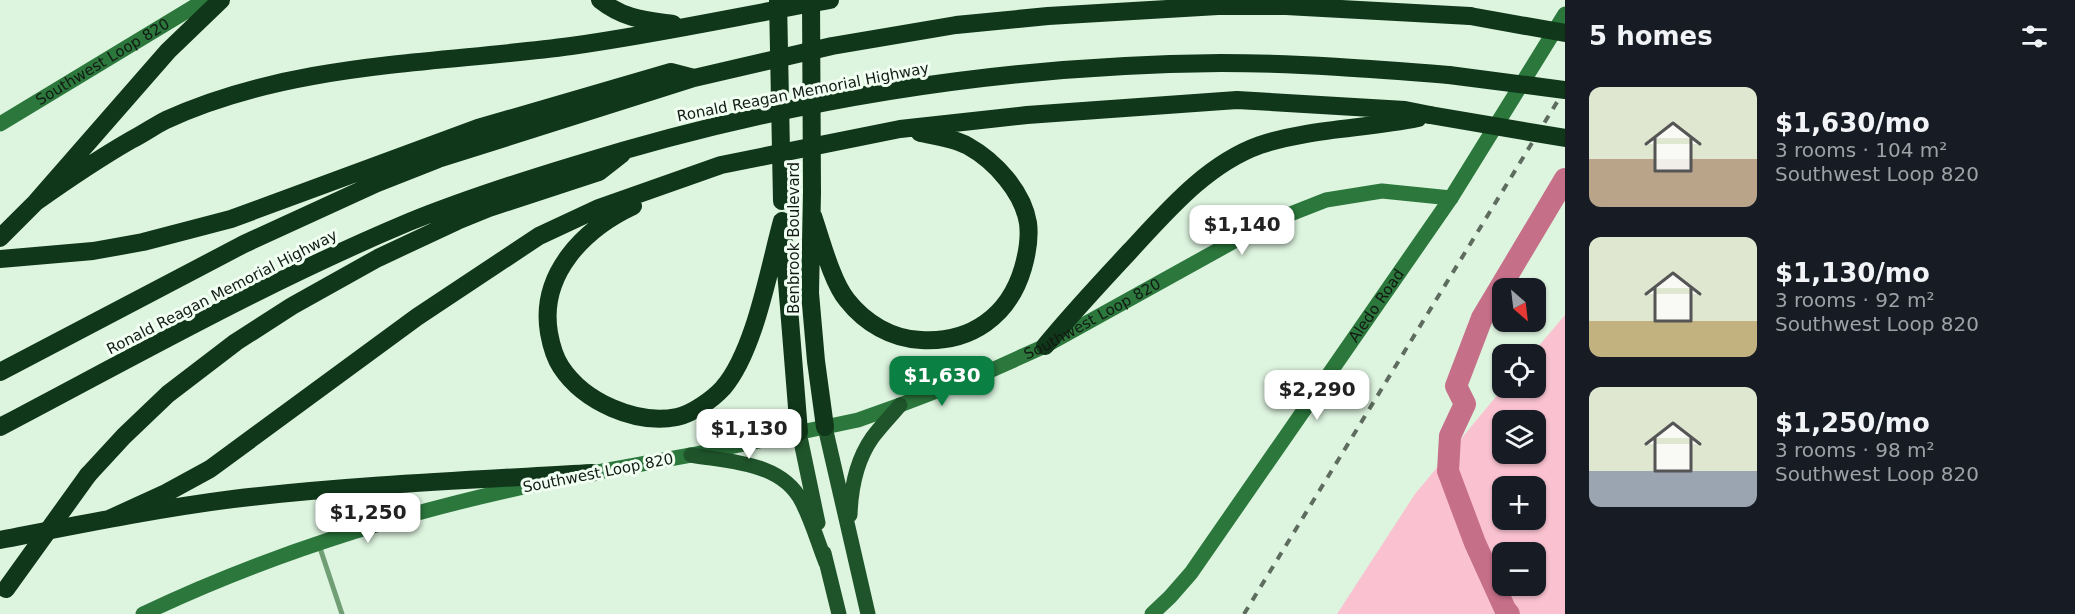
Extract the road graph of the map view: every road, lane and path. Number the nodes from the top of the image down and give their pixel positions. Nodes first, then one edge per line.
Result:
1 (205, 0) edge
2 (221, 0) edge
3 (600, 0) edge
4 (778, 0) edge
5 (811, 0) edge
6 (830, 0) edge
7 (1565, 14) edge
8 (687, 26) junction
9 (1565, 33) edge
10 (694, 78) junction
11 (1565, 90) edge
12 (1430, 115) junction
13 (0, 124) edge
14 (900, 129) junction
15 (1565, 138) edge
16 (629, 148) junction
17 (698, 172) junction
18 (1451, 198) junction
19 (36, 202) junction
20 (813, 216) junction
21 (782, 220) junction
22 (0, 238) edge
23 (0, 259) edge
24 (1045, 346) junction
25 (0, 372) edge
26 (900, 405) junction
27 (0, 427) edge
28 (825, 427) junction
29 (799, 432) junction
30 (692, 455) junction
31 (592, 473) junction
32 (109, 519) junction
33 (850, 538) junction
34 (0, 540) edge
35 (319, 543) junction
36 (826, 563) junction
37 (3, 593) edge
38 (143, 614) edge
39 (342, 614) edge
40 (839, 614) edge
41 (868, 614) edge
42 (1152, 614) edge

1 - 13 main road, Southwest Loop 820
2 - 19 highway
3 - 8 highway
4 - 21 highway, Benbrook Boulevard, bridge
5 - 20 highway, Benbrook Boulevard, bridge
6 - 8 highway
7 - 18 main road, Aledo Road
8 - 19 highway
9 - 10 highway, Ronald Reagan Memorial Highway, bridge
10 - 23 highway
10 - 25 highway, Ronald Reagan Memorial Highway
11 - 16 highway, Ronald Reagan Memorial Highway, bridge
12 - 14 highway
12 - 15 highway, bridge
12 - 24 highway
14 - 17 highway
14 - 20 highway
16 - 27 highway, Ronald Reagan Memorial Highway
16 - 37 highway, bridge
17 - 21 highway
17 - 32 highway
18 - 24 main road, Southwest Loop 820
18 - 42 main road, Aledo Road
19 - 22 highway
20 - 28 highway, Benbrook Boulevard
21 - 29 highway, Benbrook Boulevard
24 - 26 main road, Southwest Loop 820
26 - 28 main road, Southwest Loop 820
26 - 33 main road
28 - 29 main road, Southwest Loop 820
28 - 33 main road, Benbrook Boulevard
29 - 30 main road, Southwest Loop 820
29 - 36 main road, Benbrook Boulevard
30 - 31 main road, Southwest Loop 820
30 - 36 main road
31 - 32 highway
31 - 35 main road, Southwest Loop 820
32 - 34 highway
33 - 41 main road, Benbrook Boulevard
35 - 38 main road, Southwest Loop 820
35 - 39 lane
36 - 40 main road, Benbrook Boulevard

